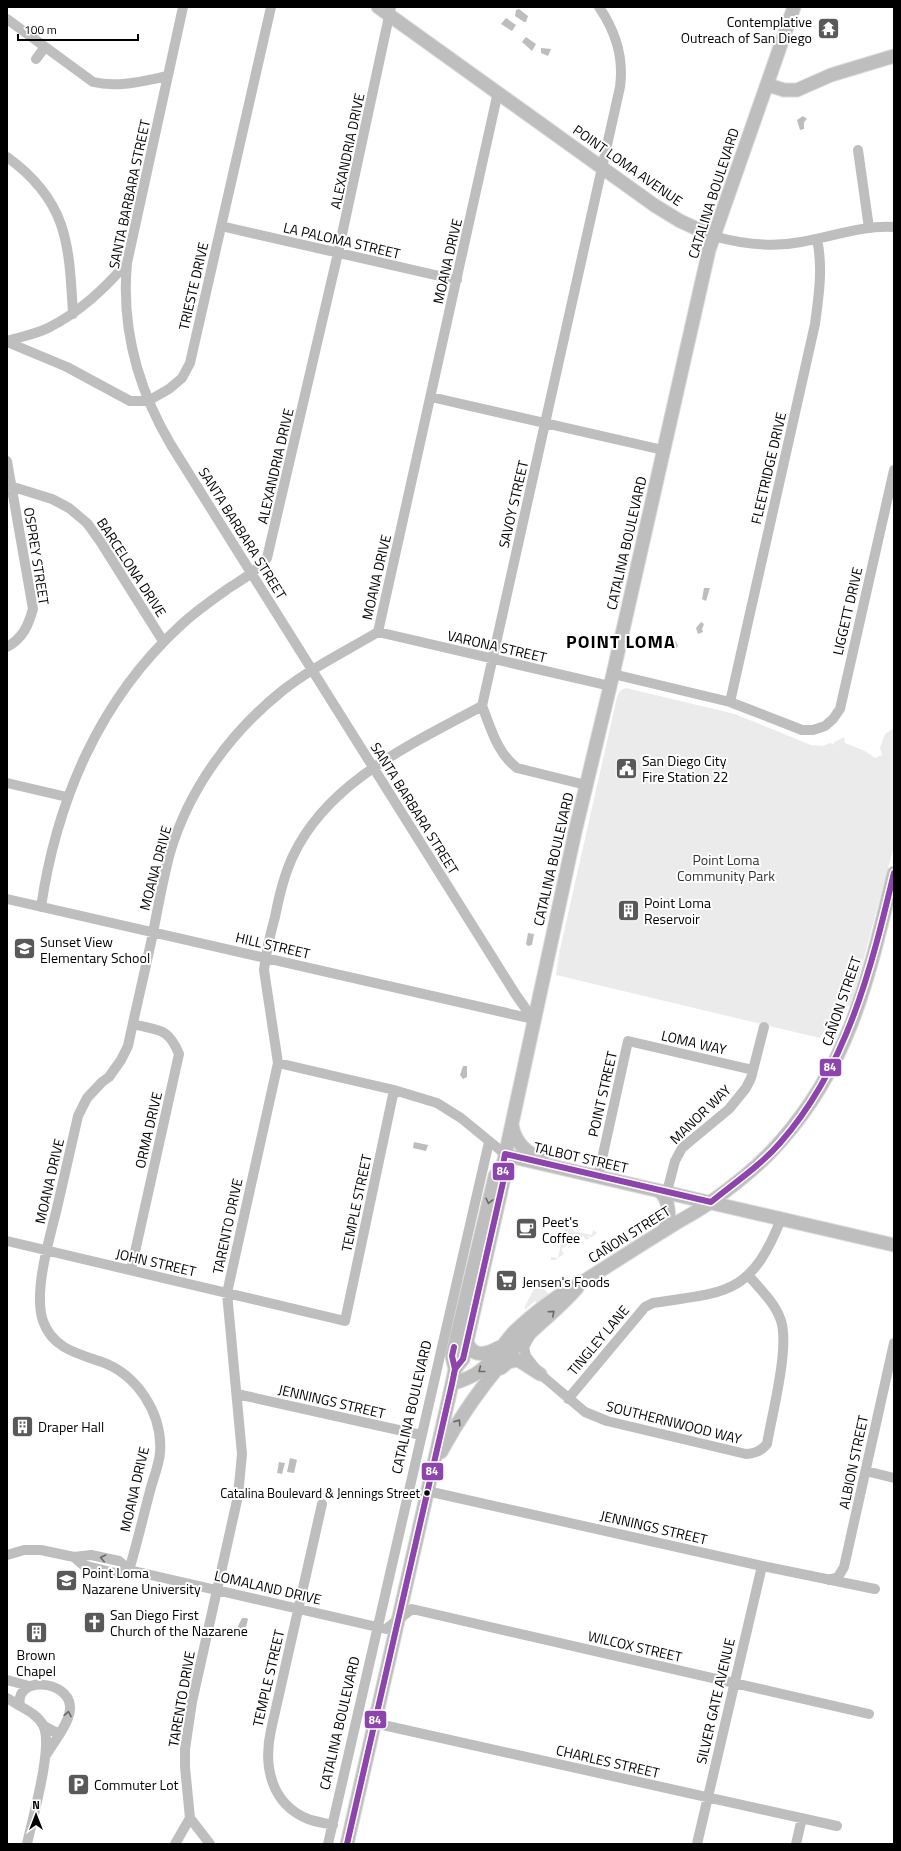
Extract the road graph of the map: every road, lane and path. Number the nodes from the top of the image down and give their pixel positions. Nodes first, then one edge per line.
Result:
1 (183, 7) edge
2 (271, 7) edge
3 (378, 7) edge
4 (599, 7) edge
5 (794, 7) edge
6 (391, 11) edge
7 (7, 19) edge
8 (46, 47) junction
9 (894, 56) edge
10 (36, 59) dead end
11 (168, 76) junction
12 (768, 85) junction
13 (498, 92) junction
14 (858, 150) dead end
15 (7, 156) edge
16 (603, 168) junction
17 (221, 226) junction
18 (894, 226) edge
19 (869, 228) junction
20 (713, 236) junction
21 (817, 239) junction
22 (338, 253) junction
23 (127, 263) junction
24 (457, 280) junction
25 (73, 314) junction
26 (7, 342) edge
27 (431, 396) junction
28 (148, 401) junction
29 (546, 423) junction
30 (663, 450) junction
31 (7, 461) edge
32 (894, 470) edge
33 (9, 485) edge
34 (252, 573) junction
35 (378, 632) junction
36 (163, 641) junction
37 (7, 647) edge
38 (492, 659) junction
39 (313, 671) junction
40 (612, 680) junction
41 (730, 702) junction
42 (482, 706) junction
43 (797, 729) joint
44 (374, 768) junction
45 (7, 783) edge
46 (586, 785) junction
47 (67, 797) junction
48 (894, 873) edge
49 (7, 900) edge
50 (41, 906) junction
51 (153, 932) junction
52 (265, 957) junction
53 (533, 1019) junction
54 (133, 1024) junction
55 (764, 1027) dead end
56 (628, 1041) joint
57 (278, 1063) junction
58 (753, 1070) junction
59 (394, 1090) junction
60 (511, 1123) junction
61 (489, 1142) junction
62 (504, 1159) junction
63 (554, 1167) junction
64 (598, 1177) junction
65 (664, 1194) junction
66 (710, 1202) junction
67 (781, 1219) junction
68 (662, 1232) junction
69 (7, 1241) edge
70 (894, 1245) edge
71 (47, 1251) junction
72 (131, 1270) junction
73 (749, 1276) junction
74 (581, 1283) junction
75 (227, 1293) junction
76 (345, 1321) joint
77 (533, 1331) junction
78 (467, 1342) junction
79 (894, 1343) edge
80 (502, 1346) junction
81 (892, 1363) edge
82 (455, 1369) junction
83 (495, 1372) junction
84 (540, 1374) junction
85 (452, 1384) junction
86 (236, 1394) junction
87 (568, 1399) junction
88 (421, 1435) junction
89 (432, 1468) junction
90 (866, 1471) junction
91 (894, 1478) edge
92 (427, 1491) junction
93 (322, 1504) dead end
94 (7, 1555) edge
95 (762, 1566) junction
96 (129, 1570) junction
97 (829, 1580) junction
98 (875, 1588) dead end
99 (216, 1590) junction
100 (298, 1609) junction
101 (397, 1620) junction
102 (377, 1627) junction
103 (7, 1680) edge
104 (734, 1683) junction
105 (28, 1686) junction
106 (7, 1698) edge
107 (20, 1706) junction
108 (869, 1714) dead end
109 (374, 1723) junction
110 (44, 1726) junction
111 (61, 1732) junction
112 (46, 1755) junction
113 (707, 1798) junction
114 (190, 1818) junction
115 (802, 1818) junction
116 (333, 1825) junction
117 (837, 1826) dead end
118 (27, 1844) edge
119 (175, 1844) edge
120 (210, 1844) edge
121 (328, 1844) edge
122 (347, 1844) edge
123 (697, 1844) edge
124 (796, 1844) edge

1 - 11 street, SANTA BARBARA STREET
2 - 17 street, TRIESTE DRIVE
3 - 6 main road, POINT LOMA AVENUE
4 - 16 street, SAVOY STREET
5 - 12 main road, CATALINA BOULEVARD
6 - 13 main road, POINT LOMA AVENUE
6 - 22 street, ALEXANDRIA DRIVE
7 - 8 street
8 - 10 street
8 - 11 street
9 - 12 main road
11 - 23 street, SANTA BARBARA STREET
12 - 20 main road, CATALINA BOULEVARD
13 - 16 main road, POINT LOMA AVENUE
13 - 24 street, MOANA DRIVE
14 - 19 street
15 - 25 street
16 - 20 main road, POINT LOMA AVENUE
16 - 29 street, SAVOY STREET
17 - 22 street, LA PALOMA STREET
17 - 28 street, TRIESTE DRIVE
18 - 19 street, POINT LOMA AVENUE
19 - 21 street, POINT LOMA AVENUE
20 - 21 street, POINT LOMA AVENUE
20 - 30 main road, CATALINA BOULEVARD
21 - 41 street, FLEETRIDGE DRIVE
22 - 24 street, LA PALOMA STREET
22 - 34 street, ALEXANDRIA DRIVE
23 - 25 street
23 - 28 street, SANTA BARBARA STREET
24 - 27 street, MOANA DRIVE
25 - 26 street
26 - 28 street
27 - 29 street
27 - 35 street, MOANA DRIVE
28 - 34 street, SANTA BARBARA STREET
29 - 30 street
29 - 38 street, SAVOY STREET
30 - 40 main road, CATALINA BOULEVARD
31 - 33 street, OSPREY STREET
32 - 43 street, LIGGETT DRIVE
33 - 36 street, BARCELONA DRIVE
33 - 37 street, OSPREY STREET
34 - 36 street, ALEXANDRIA DRIVE
34 - 39 street, SANTA BARBARA STREET
35 - 38 street, VARONA STREET
35 - 39 street, MOANA DRIVE
36 - 47 street, ALEXANDRIA DRIVE
38 - 40 street, VARONA STREET
38 - 42 street, SAVOY STREET
39 - 44 street, SANTA BARBARA STREET
39 - 51 street, MOANA DRIVE
40 - 41 street, VARONA STREET
40 - 46 main road, CATALINA BOULEVARD
41 - 43 street, VARONA STREET
42 - 44 street, TARENTO DRIVE
42 - 46 street
44 - 52 street, TARENTO DRIVE
44 - 53 street, SANTA BARBARA STREET
45 - 47 street
46 - 53 main road, CATALINA BOULEVARD
47 - 50 street, ALEXANDRIA DRIVE
48 - 66 main road, CAÑON STREET
49 - 50 street, HILL STREET
50 - 51 street, HILL STREET
51 - 52 street, HILL STREET
51 - 54 street, MOANA DRIVE
52 - 53 street, HILL STREET
52 - 57 street, TARENTO DRIVE
53 - 60 main road, CATALINA BOULEVARD
54 - 71 street, MOANA DRIVE
54 - 72 street, ORMA DRIVE
55 - 58 street, MANOR WAY
56 - 58 street, LOMA WAY
56 - 64 street, POINT STREET
57 - 59 street, TALBOT STREET
57 - 75 street, TARENTO DRIVE
58 - 65 street, MANOR WAY
59 - 61 street, TALBOT STREET
59 - 76 street, TEMPLE STREET
60 - 62 main road, CATALINA BOULEVARD
60 - 63 main road
61 - 62 street, TALBOT STREET
61 - 88 street, CATALINA BOULEVARD
62 - 63 main road, TALBOT STREET
62 - 78 main road, CATALINA BOULEVARD
62 -> 82 main road, CATALINA BOULEVARD
63 - 64 main road, TALBOT STREET
64 - 65 main road, TALBOT STREET
65 - 66 main road, TALBOT STREET
65 - 68 main road
66 - 67 main road, TALBOT STREET
66 - 68 main road, CAÑON STREET
67 - 70 main road, TALBOT STREET
67 - 73 street, TINGLEY LANE
68 - 74 main road, CAÑON STREET
69 - 71 street, JOHN STREET
71 - 72 street, JOHN STREET
71 - 96 street, MOANA DRIVE
72 - 75 street, JOHN STREET
73 - 87 street, TINGLEY LANE
73 - 87 street, SOUTHERNWOOD WAY
77 -> 74 main road, CAÑON STREET
74 - 80 main road, CAÑON STREET
75 - 76 street, JOHN STREET
75 - 86 street, TARENTO DRIVE
77 - 83 main road, CAÑON STREET
77 - 84 street, SOUTHERNWOOD WAY
78 - 80 main road
78 - 82 main road, CATALINA BOULEVARD
79 - 81 street, ALBION STREET
80 -> 85 main road, CAÑON STREET
81 - 90 street, ALBION STREET
82 - 85 main road, CATALINA BOULEVARD
83 - 84 main road
89 -> 83 main road, CAÑON STREET
84 - 87 street, SOUTHERNWOOD WAY
85 - 89 main road, CATALINA BOULEVARD
86 - 88 street, JENNINGS STREET
86 - 99 street, TARENTO DRIVE
88 - 102 street, CATALINA BOULEVARD
89 - 92 main road, CATALINA BOULEVARD
90 - 91 street
90 - 97 street, ALBION STREET
92 - 95 street, JENNINGS STREET
92 - 101 main road, CATALINA BOULEVARD
93 - 100 street, TEMPLE STREET
94 - 96 street, LOMALAND DRIVE
95 - 97 street, JENNINGS STREET
95 - 104 street, SILVER GATE AVENUE
96 - 99 street, LOMALAND DRIVE
97 - 98 street, JENNINGS STREET
99 - 100 street, LOMALAND DRIVE
99 - 114 street, TARENTO DRIVE
100 - 102 street, LOMALAND DRIVE
100 - 116 street, TEMPLE STREET
101 - 102 street, LOMALAND DRIVE
101 - 104 street, WILCOX STREET
101 - 109 main road, CATALINA BOULEVARD
102 - 116 street, CATALINA BOULEVARD
103 - 105 street
104 - 108 street, WILCOX STREET
104 - 113 street, SILVER GATE AVENUE
105 - 107 street
111 -> 105 street
106 - 107 street
107 - 110 street
109 - 113 street, CHARLES STREET
109 - 122 main road, CATALINA BOULEVARD
110 - 111 street
110 - 112 street
111 - 112 street
112 - 118 street
113 - 115 street, CHARLES STREET
113 - 123 street, SILVER GATE AVENUE
114 - 119 street
114 - 120 street
115 - 117 street, CHARLES STREET
115 - 124 street
116 - 121 street, CATALINA BOULEVARD

